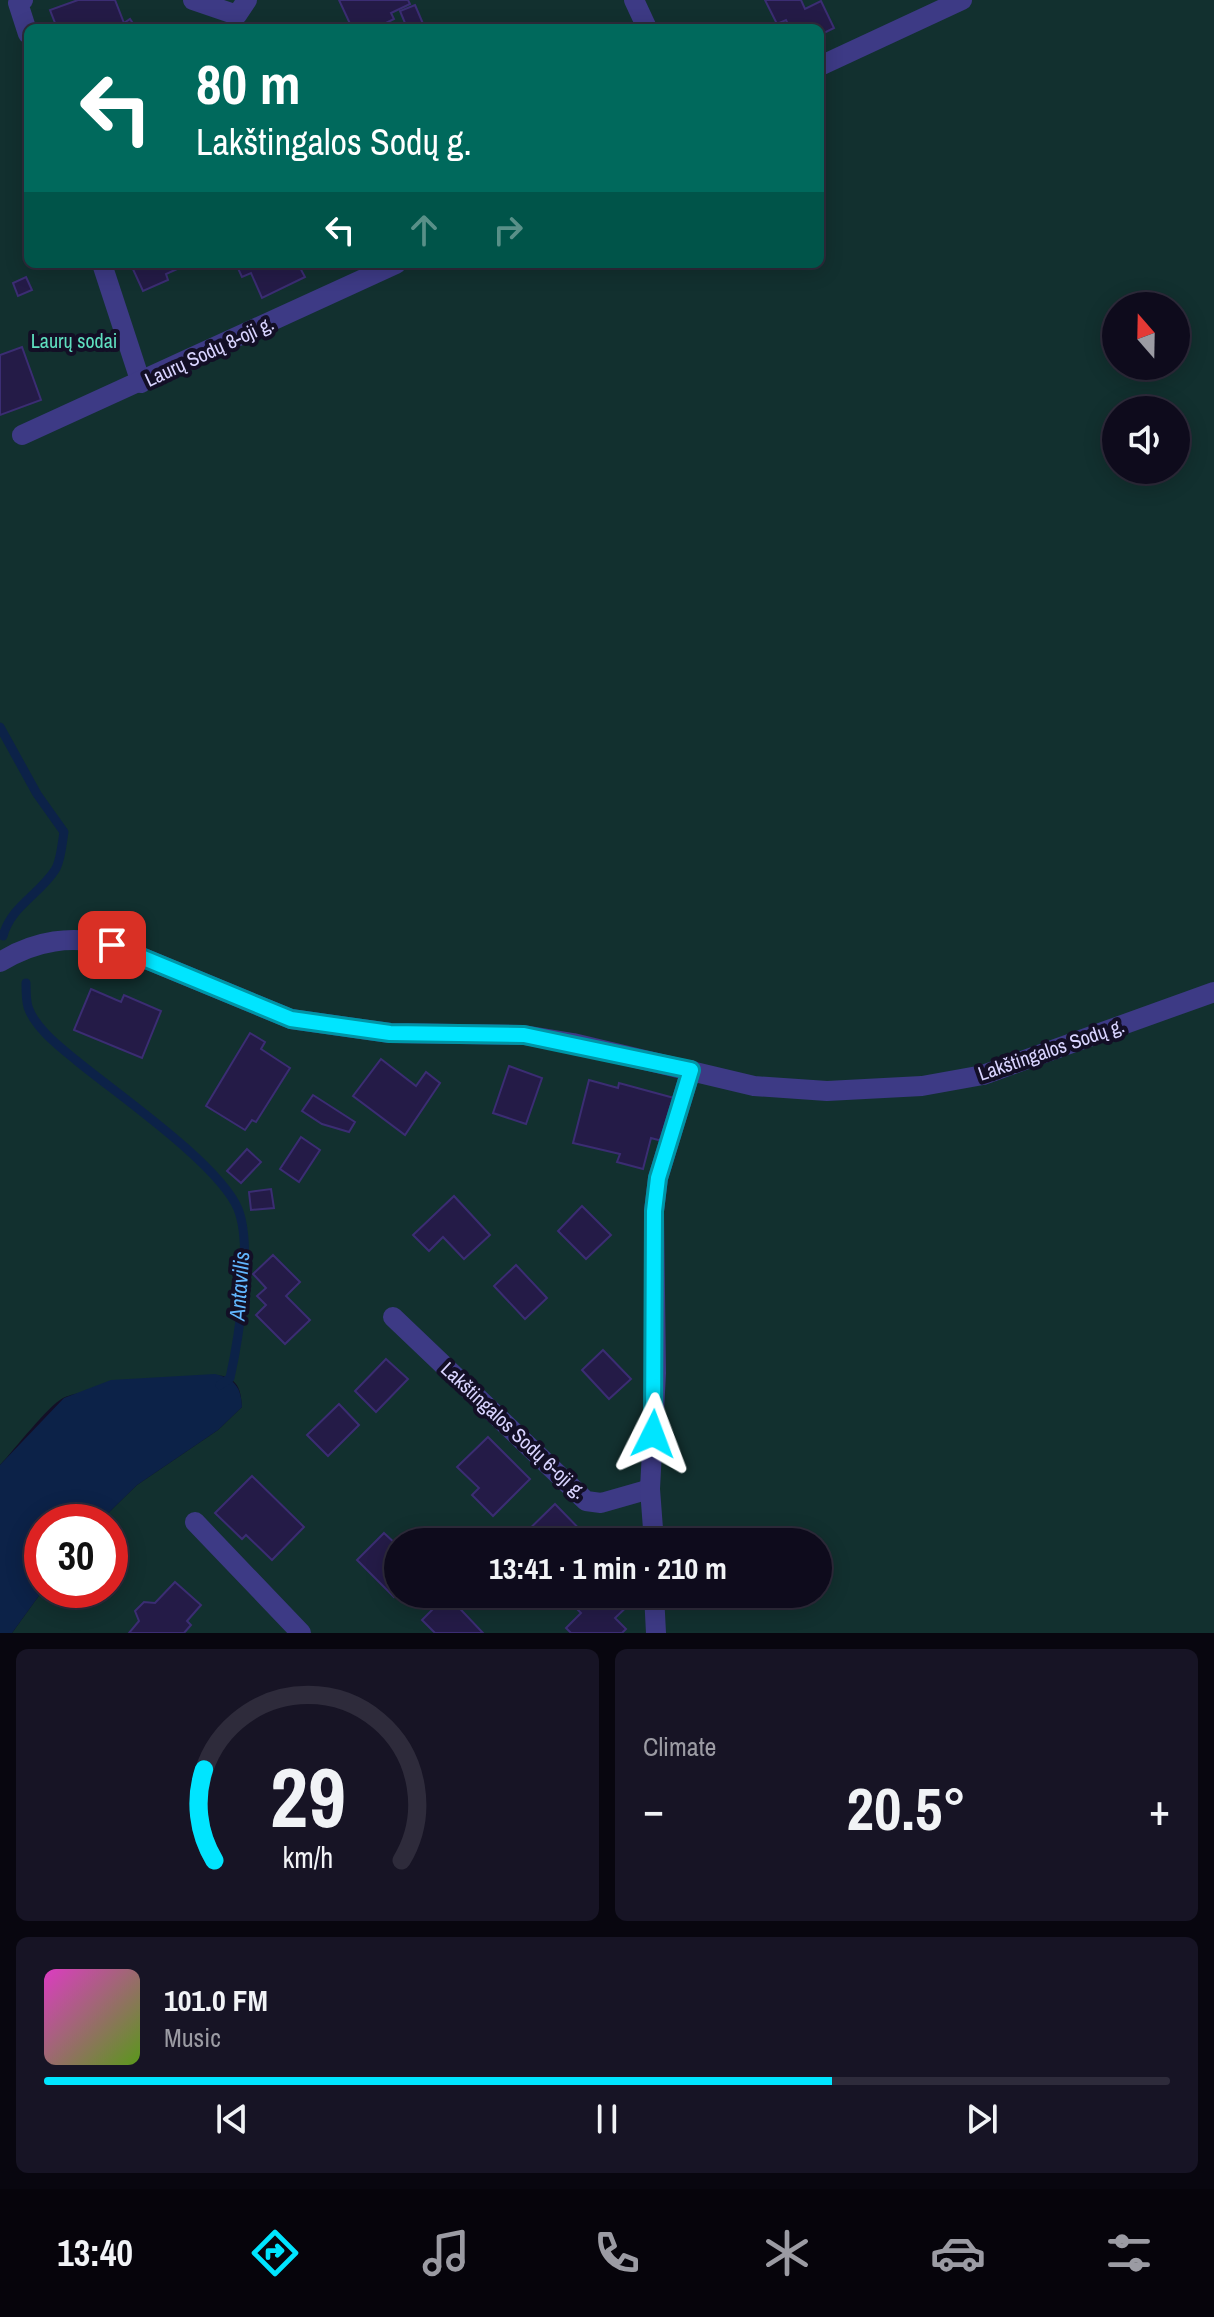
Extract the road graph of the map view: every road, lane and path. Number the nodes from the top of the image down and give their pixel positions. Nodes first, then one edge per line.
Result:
1 (23, 0) edge
2 (193, 0) edge
3 (247, 0) edge
4 (634, 0) edge
5 (962, 0) edge
6 (25, 24) edge
7 (645, 24) edge
8 (824, 64) edge
9 (103, 268) edge
10 (387, 268) edge
11 (141, 383) junction
12 (22, 435) dead end
13 (0, 962) edge
14 (1214, 992) edge
15 (691, 1070) junction
16 (393, 1317) dead end
17 (650, 1489) junction
18 (195, 1522) dead end
19 (653, 1528) edge
20 (655, 1608) edge
21 (301, 1633) edge
22 (656, 1633) edge

1 - 6 street
2 - 3 street
4 - 7 street
5 - 8 street
9 - 11 street
10 - 11 street, Laurų Sodų 8-oji g.
11 - 12 street, Laurų Sodų 8-oji g.
13 - 15 street, Lakštingalos Sodų g.
14 - 15 street, Lakštingalos Sodų g.
15 - 17 street
16 - 17 street, Lakštingalos Sodų 6-oji g.
17 - 19 street
18 - 21 street
20 - 22 street

